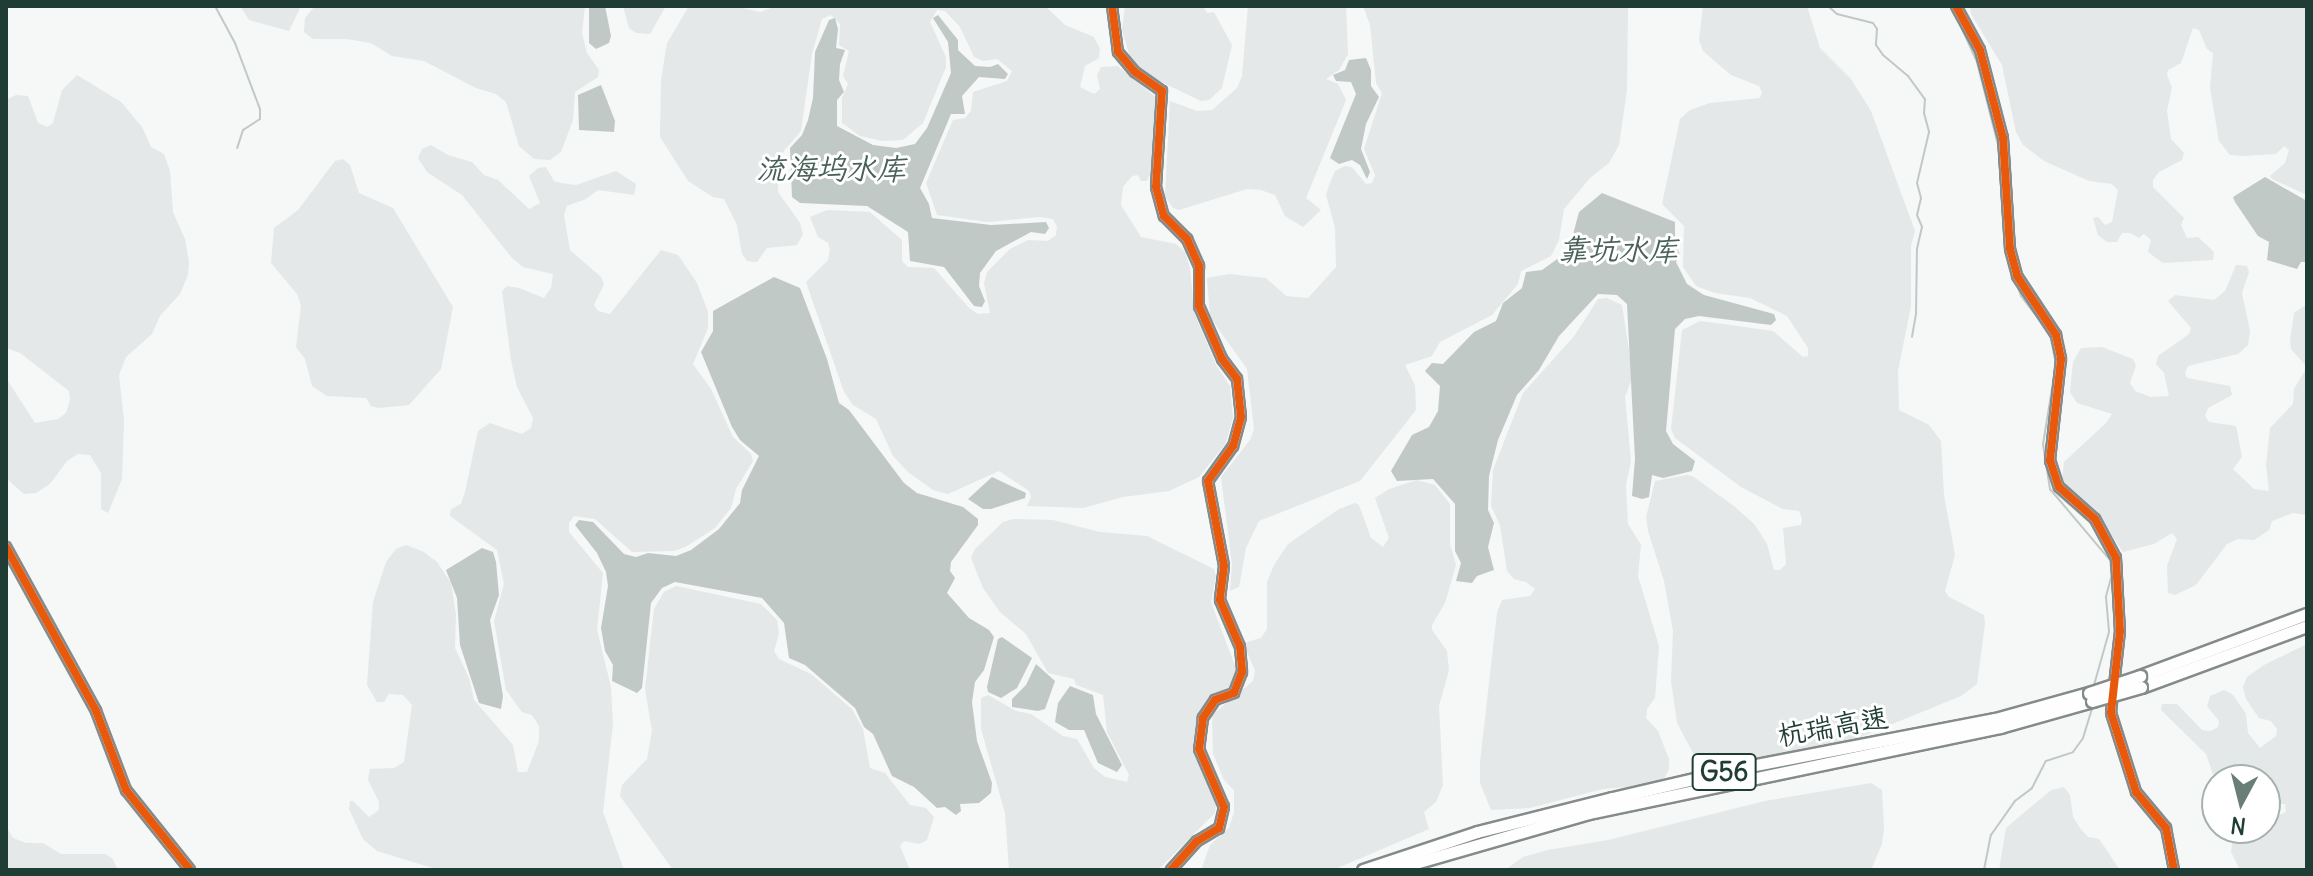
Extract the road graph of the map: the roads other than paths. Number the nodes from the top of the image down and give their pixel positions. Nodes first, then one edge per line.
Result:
1 (1112, 6) edge
2 (1956, 6) edge
3 (6, 547) edge
4 (2307, 614) edge
5 (2307, 626) edge
6 (2141, 682) junction
7 (2090, 697) junction
8 (190, 870) edge
9 (1171, 870) edge
10 (1363, 870) edge
11 (1391, 870) edge
12 (2174, 870) edge

1 - 9 street
2 - 12 street
3 - 8 street
4 - 6 highway, 杭瑞高速 / G56
5 - 6 highway, 杭瑞高速 / G56
6 - 7 highway, 杭瑞高速 / G56, bridge
7 - 10 highway, 杭瑞高速 / G56
7 - 11 highway, 杭瑞高速 / G56

